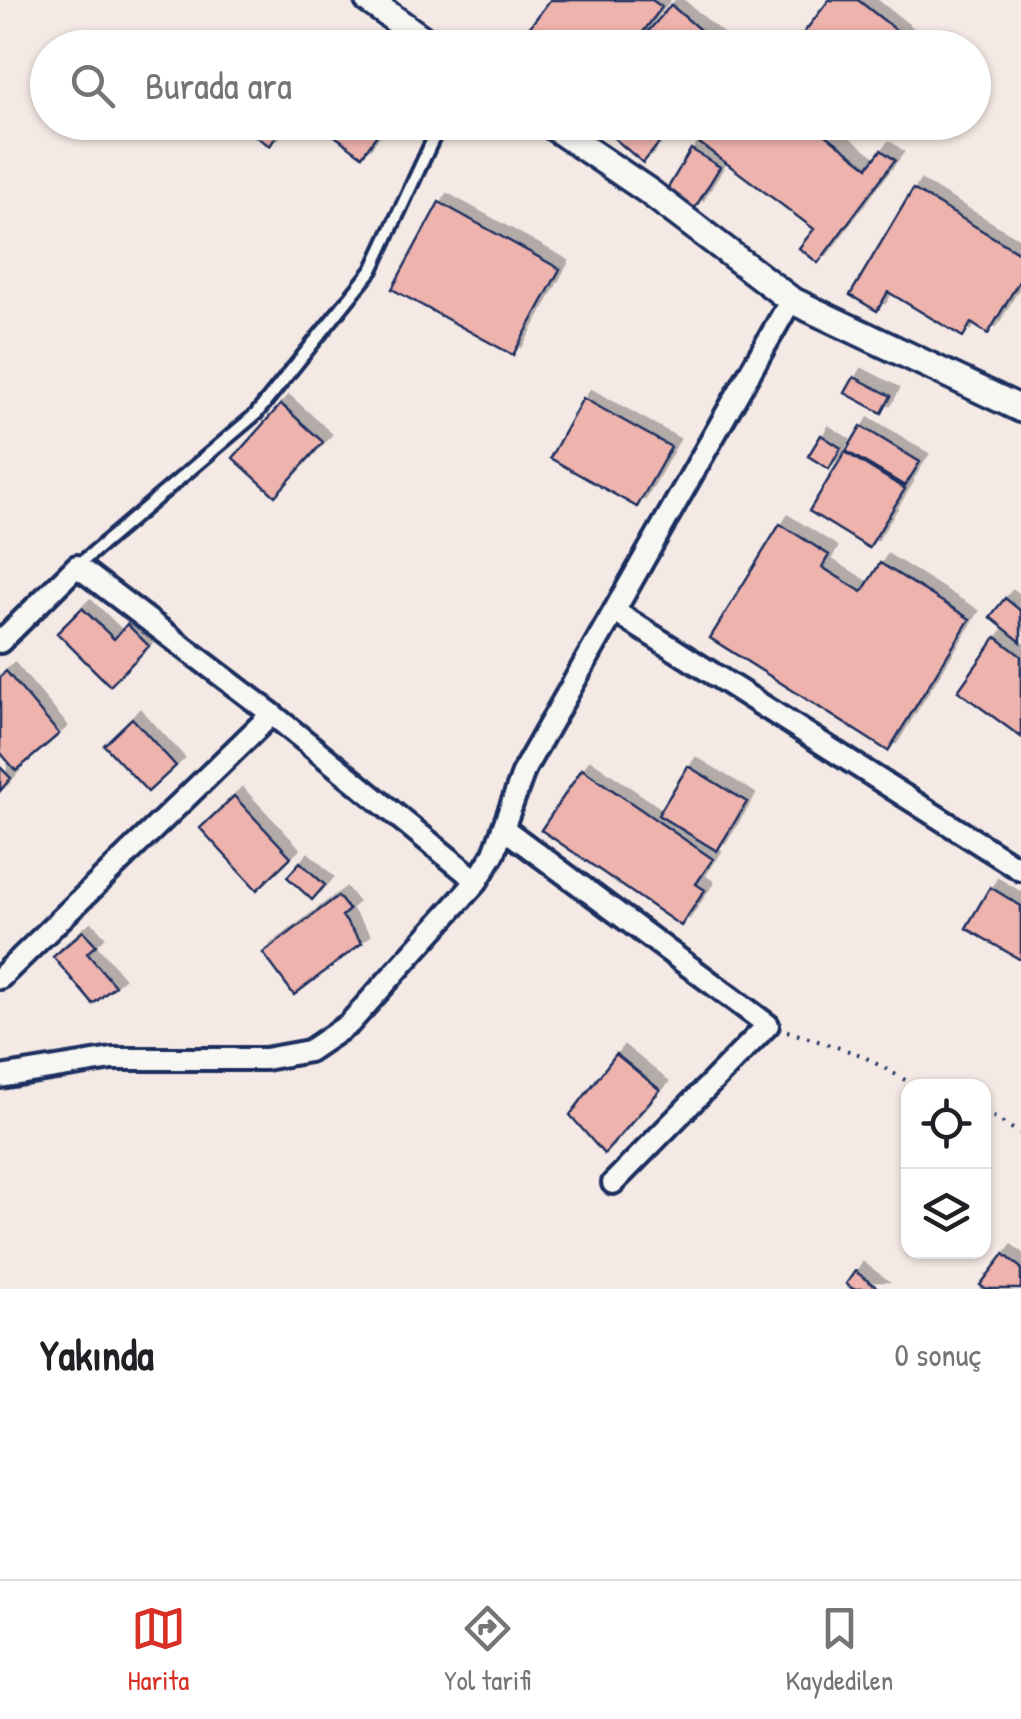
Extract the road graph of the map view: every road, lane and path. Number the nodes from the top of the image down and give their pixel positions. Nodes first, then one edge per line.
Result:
1 (368, 0) edge
2 (410, 30) edge
3 (433, 140) edge
4 (573, 140) edge
5 (791, 300) junction
6 (1021, 409) edge
7 (78, 566) junction
8 (614, 611) junction
9 (0, 642) edge
10 (272, 714) junction
11 (503, 828) junction
12 (1021, 870) edge
13 (477, 881) junction
14 (0, 978) edge
15 (768, 1024) junction
16 (0, 1078) edge
17 (903, 1079) edge
18 (991, 1115) edge
19 (1021, 1134) edge
20 (613, 1182) dead end

1 - 2 street
3 - 7 lane
4 - 5 street
5 - 6 street
5 - 8 street
7 - 9 street
7 - 10 street
8 - 11 street
8 - 12 street
10 - 13 street
10 - 14 street
11 - 13 street
11 - 15 street
13 - 16 street
15 - 17 path
15 - 20 street
18 - 19 path

